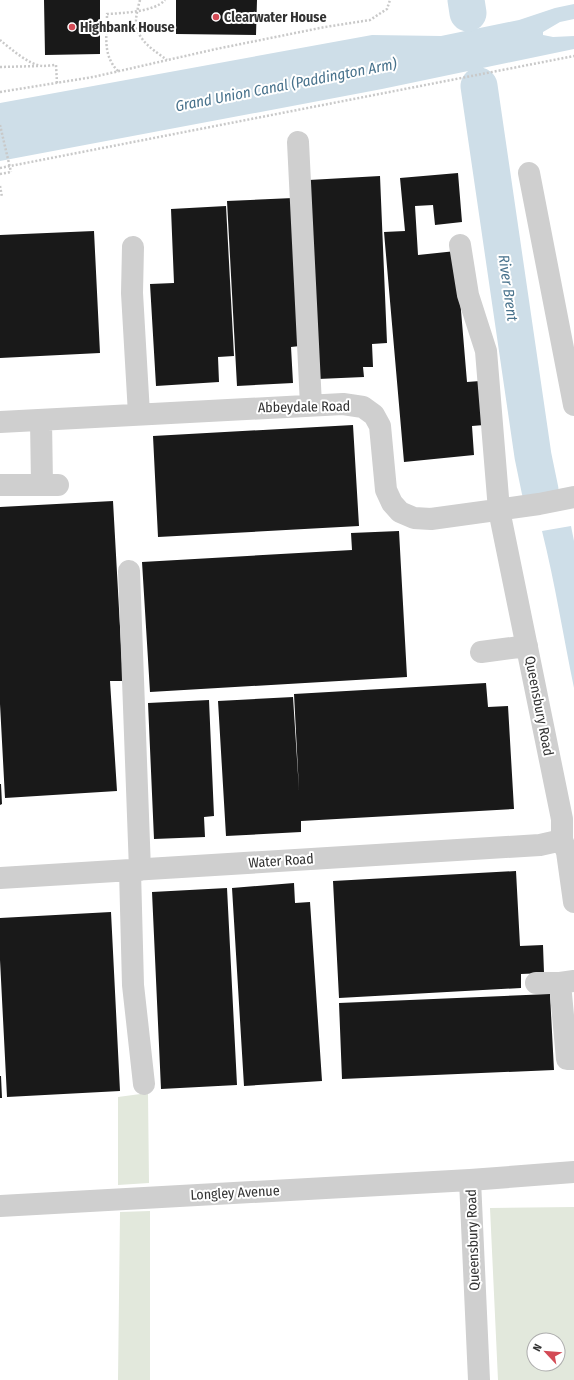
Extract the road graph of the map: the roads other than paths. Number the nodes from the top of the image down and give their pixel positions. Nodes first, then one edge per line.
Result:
1 (298, 142) dead end
2 (529, 173) dead end
3 (460, 245) dead end
4 (133, 247) dead end
5 (311, 405) junction
6 (574, 405) edge
7 (139, 414) junction
8 (41, 420) junction
9 (0, 422) edge
10 (0, 486) edge
11 (574, 497) edge
12 (500, 510) junction
13 (129, 571) dead end
14 (527, 646) junction
15 (481, 652) dead end
16 (562, 840) junction
17 (135, 870) junction
18 (0, 878) edge
19 (574, 902) edge
20 (567, 982) edge
21 (536, 983) dead end
22 (574, 1059) edge
23 (144, 1084) dead end
24 (574, 1172) edge
25 (470, 1180) junction
26 (0, 1206) edge
27 (479, 1380) edge

1 - 5 street
2 - 6 street
3 - 12 street, Queensbury Road
4 - 7 street
5 - 7 street, Abbeydale Road
5 - 12 street, Abbeydale Road
7 - 8 street, Abbeydale Road
8 - 9 street, Abbeydale Road
8 - 10 street
11 - 12 street, Abbeydale Road
12 - 14 street, Queensbury Road
13 - 17 street
14 - 15 street
14 - 16 street, Queensbury Road
16 - 17 street, Water Road
16 - 19 street, Queensbury Road
17 - 18 street, Water Road
17 - 23 street
20 - 21 street
20 - 22 street
24 - 25 street, Queensbury Road
25 - 26 street, Longley Avenue
25 - 27 street, Queensbury Road

